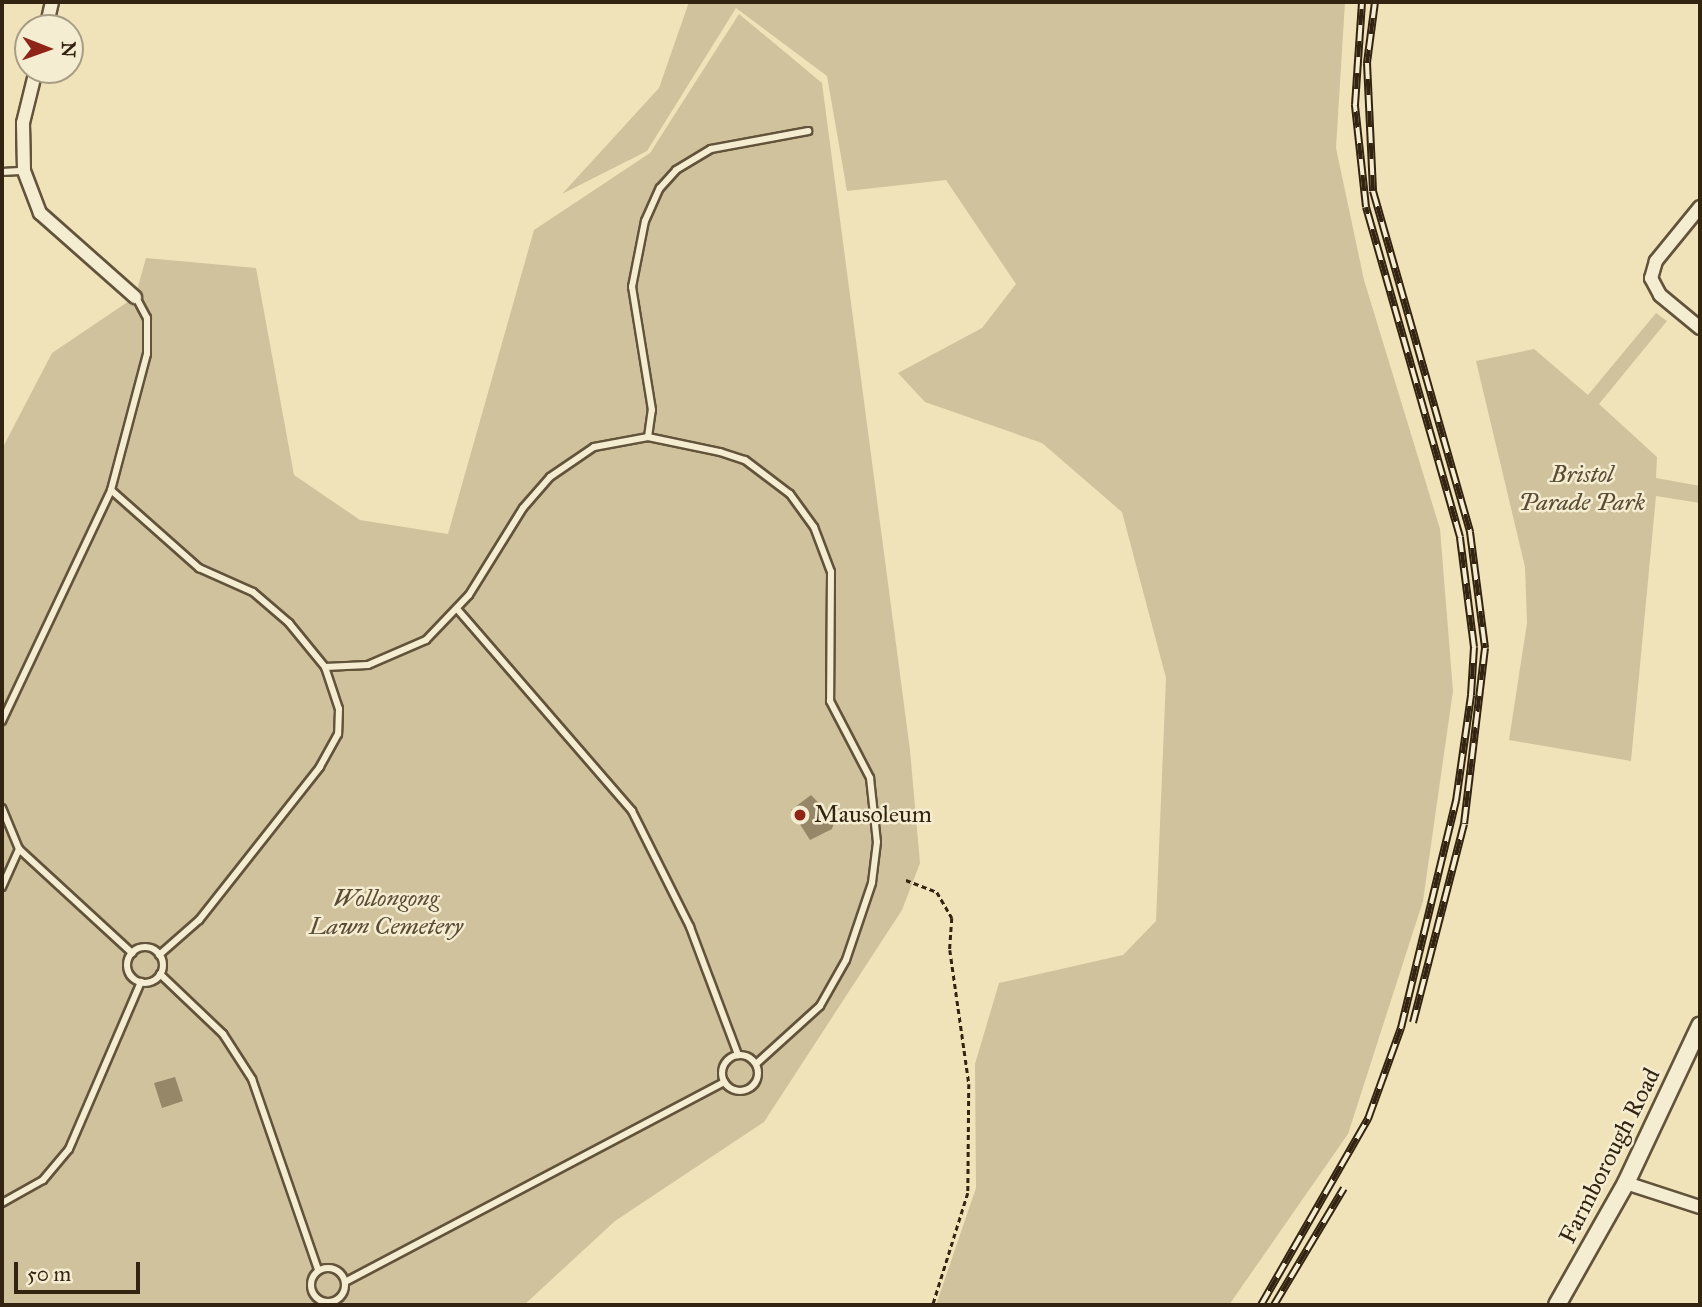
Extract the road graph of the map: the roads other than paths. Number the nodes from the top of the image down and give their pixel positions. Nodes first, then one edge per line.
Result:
1 (32, 84) edge
2 (808, 131) dead end
3 (23, 171) junction
4 (2, 172) edge
5 (1700, 207) edge
6 (135, 297) joint
7 (1700, 328) edge
8 (648, 437) junction
9 (111, 490) junction
10 (458, 610) junction
11 (325, 667) junction
12 (2, 721) edge
13 (2, 808) edge
14 (3, 818) edge
15 (19, 849) junction
16 (2, 887) edge
17 (132, 953) junction
18 (159, 955) junction
19 (160, 974) junction
20 (141, 982) junction
21 (1700, 1026) edge
22 (738, 1055) junction
23 (755, 1064) junction
24 (724, 1082) junction
25 (1626, 1183) junction
26 (2, 1203) edge
27 (1700, 1207) edge
28 (318, 1270) junction
29 (345, 1282) junction
30 (1557, 1305) edge

1 - 3 street
2 - 8 lane
3 - 4 lane
3 - 6 street
5 - 7 street
6 - 9 lane
8 - 10 lane
8 - 23 lane
9 - 11 lane
9 - 12 lane
10 - 11 lane
10 - 22 lane
11 - 18 lane
13 - 14 lane
14 - 15 lane
15 - 16 lane
15 - 17 lane
17 - 18 lane
17 - 20 lane
18 - 19 lane
19 - 20 lane
19 - 28 lane
20 - 26 lane
21 - 25 street, Farmborough Road
22 - 23 lane
22 - 24 lane
23 - 24 lane
24 - 29 lane
25 - 27 street
25 - 30 street, Farmborough Road
28 - 29 lane
28 - 29 lane

